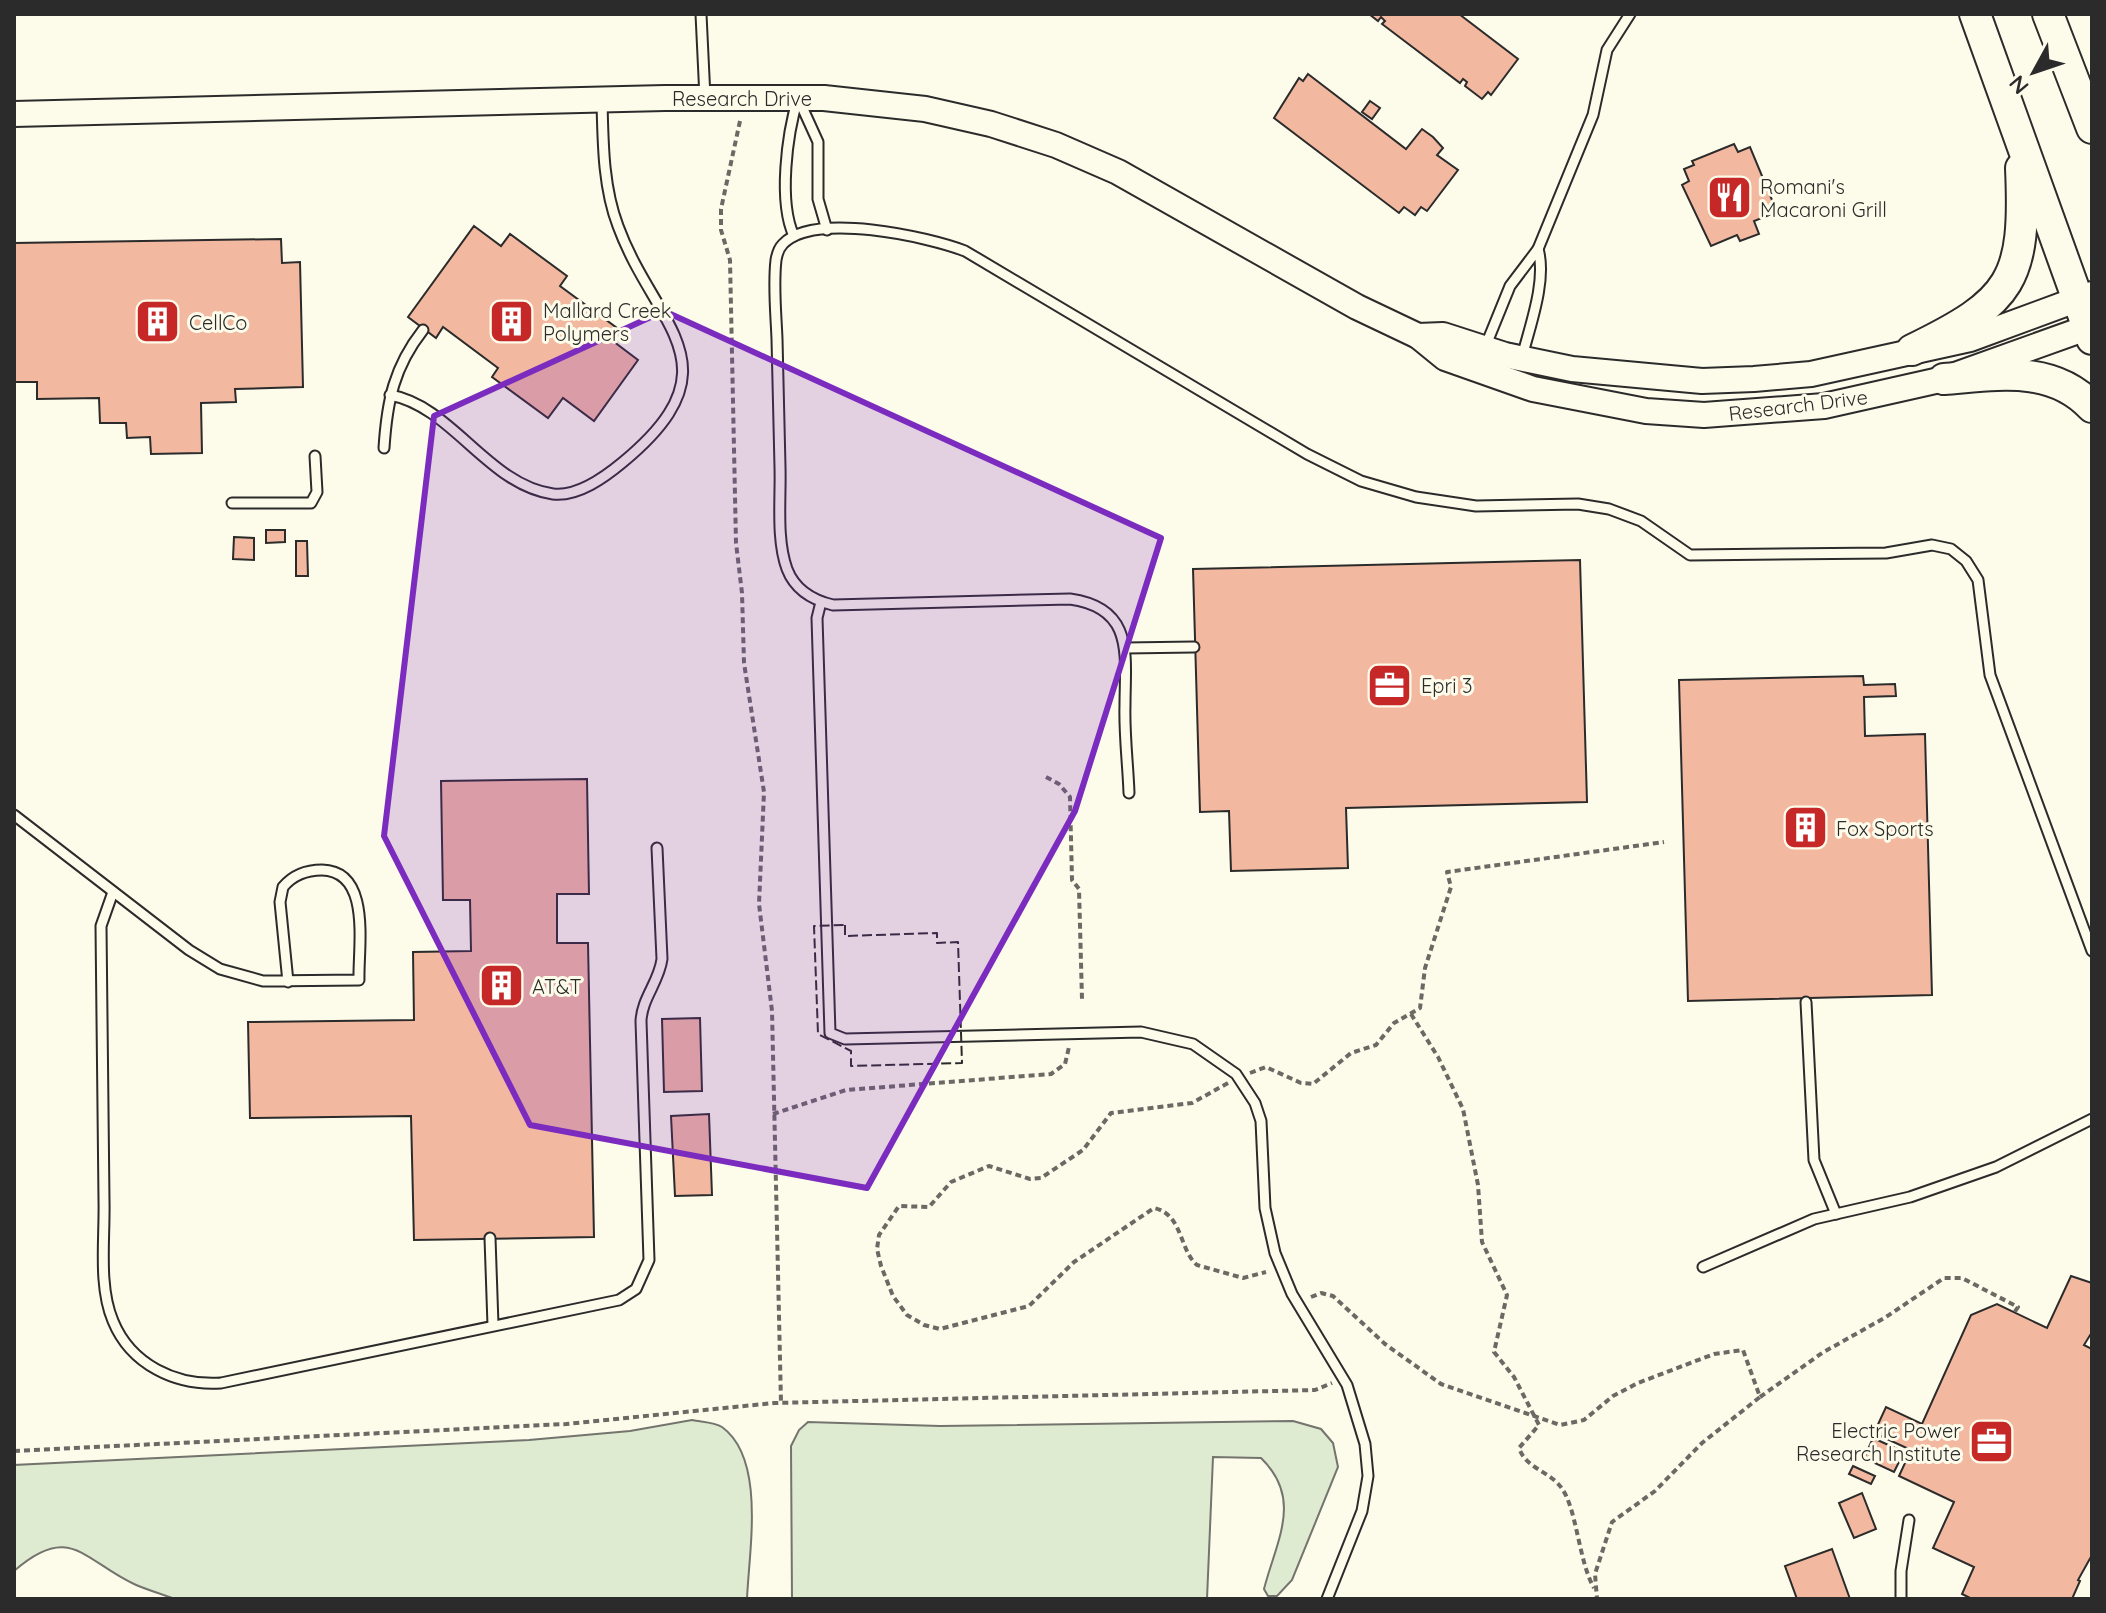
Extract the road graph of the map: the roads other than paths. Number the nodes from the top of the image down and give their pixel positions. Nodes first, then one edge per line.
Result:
1 (701, 14) edge
2 (1630, 14) edge
3 (1975, 14) edge
4 (2048, 14) edge
5 (705, 98) junction
6 (798, 98) junction
7 (602, 101) junction
8 (14, 114) edge
9 (2092, 128) edge
10 (2020, 142) junction
11 (827, 230) junction
12 (794, 236) junction
13 (1538, 249) junction
14 (2084, 296) edge
15 (423, 330) dead end
16 (2091, 331) edge
17 (1912, 350) junction
18 (1522, 359) junction
19 (1482, 360) junction
20 (1944, 379) junction
21 (1515, 383) junction
22 (390, 395) junction
23 (2092, 407) edge
24 (384, 448) dead end
25 (315, 456) dead end
26 (232, 503) dead end
27 (821, 602) junction
28 (1194, 647) dead end
29 (1126, 648) junction
30 (1129, 793) dead end
31 (14, 815) edge
32 (657, 848) dead end
33 (113, 892) junction
34 (2092, 951) edge
35 (288, 982) junction
36 (1806, 1002) dead end
37 (2092, 1119) edge
38 (1836, 1214) junction
39 (490, 1238) dead end
40 (1703, 1267) dead end
41 (493, 1325) junction
42 (1909, 1520) dead end
43 (1327, 1599) edge
44 (1901, 1599) edge

1 - 5 lane
2 - 13 lane
3 - 10 main road
4 - 9 main road
5 - 6 street, Research Drive
5 - 7 street, Research Drive
6 - 11 lane
6 - 12 lane
6 - 19 street, Research Drive
7 - 8 street, Research Drive
7 - 22 lane
10 - 14 main road
10 - 17 main road
11 - 12 lane
11 - 34 lane
12 - 27 lane
13 - 18 lane
13 - 19 lane
14 - 16 main road
14 - 17 street, Research Drive
15 - 22 lane
16 - 20 street, Research Drive
17 - 18 street, Research Drive
18 - 19 street, Research Drive
18 - 21 lane
19 - 21 street, Research Drive
20 - 21 street, Research Drive
20 - 23 main road
22 - 24 lane
25 - 26 lane
27 - 29 lane
27 - 43 lane
28 - 29 lane
29 - 30 lane
31 - 33 lane
32 - 41 lane
33 - 35 lane
33 - 41 lane
35 - 35 lane
36 - 38 lane
37 - 38 lane
38 - 40 lane
39 - 41 lane
42 - 44 lane

